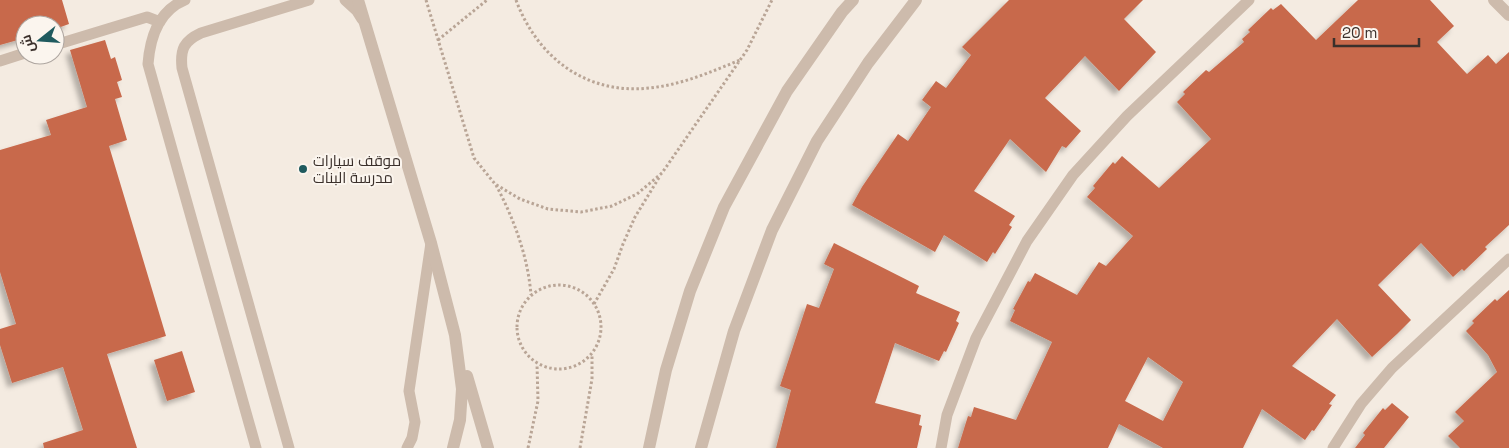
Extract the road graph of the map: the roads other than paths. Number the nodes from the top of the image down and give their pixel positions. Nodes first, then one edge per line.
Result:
1 (185, 0) edge
2 (309, 0) edge
3 (345, 0) edge
4 (358, 0) edge
5 (853, 0) edge
6 (916, 0) edge
7 (1249, 0) edge
8 (1494, 0) edge
9 (1509, 15) edge
10 (160, 22) junction
11 (366, 24) junction
12 (65, 42) edge
13 (15, 57) edge
14 (0, 61) edge
15 (430, 243) junction
16 (1509, 259) edge
17 (455, 335) junction
18 (256, 448) edge
19 (289, 448) edge
20 (407, 448) edge
21 (453, 448) edge
22 (488, 448) edge
23 (649, 448) edge
24 (701, 448) edge
25 (940, 448) edge
26 (1332, 448) edge

1 - 10 lane
2 - 19 lane
3 - 11 lane
4 - 11 street
5 - 23 street
6 - 24 street
7 - 25 lane
8 - 9 street
10 - 12 lane
10 - 18 lane
11 - 15 street
13 - 14 lane
15 - 17 street
15 - 20 lane
16 - 26 lane
17 - 21 street
17 - 22 street

